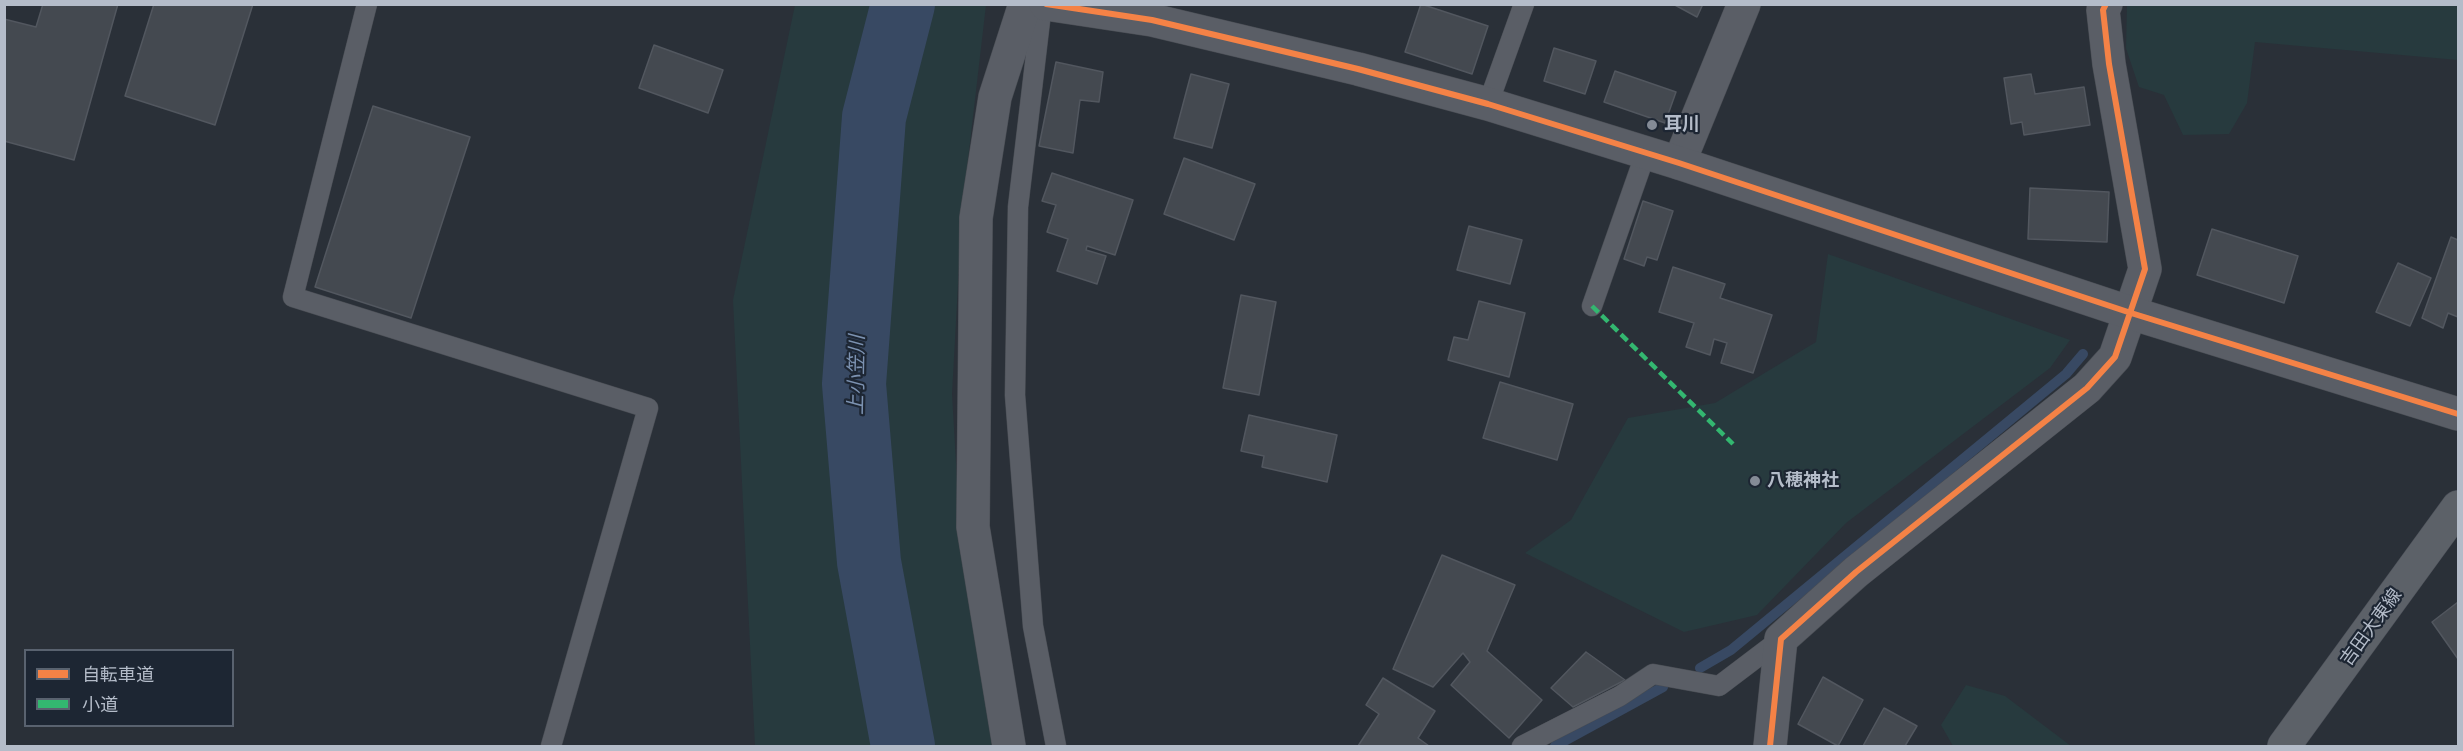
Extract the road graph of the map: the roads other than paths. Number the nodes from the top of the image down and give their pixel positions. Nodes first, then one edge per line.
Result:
1 (367, 4) edge
2 (1025, 4) edge
3 (1044, 4) edge
4 (1524, 4) edge
5 (1744, 4) edge
6 (2106, 4) edge
7 (1488, 104) junction
8 (1646, 155) junction
9 (1679, 164) junction
10 (1592, 306) dead end
11 (2131, 314) junction
12 (2458, 414) edge
13 (2458, 507) edge
14 (1780, 639) junction
15 (551, 747) edge
16 (1010, 747) edge
17 (1056, 747) edge
18 (1522, 747) edge
19 (1770, 747) edge
20 (2284, 747) edge

1 - 15 lane
2 - 16 street
3 - 7 street
3 - 17 lane
4 - 7 lane
5 - 9 street
6 - 11 street
7 - 8 street
8 - 9 street
8 - 10 lane
9 - 11 street
11 - 12 street
11 - 14 street
13 - 20 main road, 吉田大東線
14 - 18 lane
14 - 19 street

